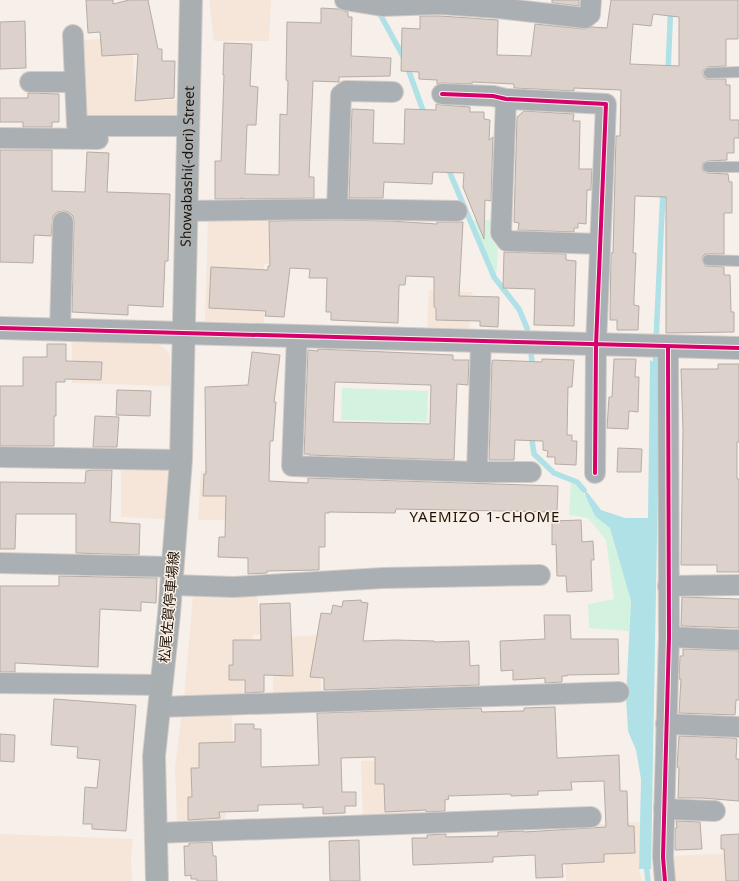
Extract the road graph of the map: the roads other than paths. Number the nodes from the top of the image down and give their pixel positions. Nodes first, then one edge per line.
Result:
1 (191, 0) edge
2 (345, 0) edge
3 (591, 0) edge
4 (73, 35) dead end
5 (739, 72) edge
6 (709, 73) dead end
7 (30, 82) dead end
8 (75, 82) junction
9 (393, 92) dead end
10 (442, 94) dead end
11 (506, 100) junction
12 (189, 133) junction
13 (0, 138) edge
14 (708, 167) dead end
15 (739, 167) edge
16 (337, 209) junction
17 (187, 211) junction
18 (457, 211) dead end
19 (62, 222) dead end
20 (600, 244) junction
21 (708, 260) dead end
22 (739, 261) edge
23 (0, 328) edge
24 (60, 330) junction
25 (184, 332) junction
26 (298, 335) junction
27 (480, 340) junction
28 (596, 345) junction
29 (657, 346) junction
30 (739, 348) edge
31 (0, 457) edge
32 (181, 460) junction
33 (477, 472) junction
34 (531, 472) dead end
35 (594, 473) dead end
36 (0, 563) edge
37 (540, 575) dead end
38 (172, 576) junction
39 (739, 585) edge
40 (668, 586) junction
41 (669, 637) junction
42 (739, 640) edge
43 (0, 683) edge
44 (162, 685) junction
45 (619, 692) dead end
46 (160, 707) junction
47 (666, 724) junction
48 (739, 727) edge
49 (664, 809) junction
50 (715, 811) dead end
51 (591, 817) dead end
52 (156, 833) junction
53 (157, 881) edge
54 (665, 881) edge

1 - 12 main road, Showabashi(-dori) Street
2 - 3 street
4 - 8 street
5 - 6 lane
7 - 8 street
8 - 12 street
9 - 16 street
10 - 11 street
11 - 20 street
11 - 20 street
12 - 13 street
12 - 17 main road, Showabashi(-dori) Street
14 - 15 lane
16 - 17 street
16 - 18 street
17 - 25 main road, Showabashi(-dori) Street
19 - 24 street
20 - 28 street
21 - 22 lane
23 - 24 street
24 - 25 street
25 - 26 street
25 - 32 main road, 松尾佐賀停車場線
26 - 27 street
26 - 33 street
27 - 28 street
27 - 33 street
28 - 29 street
28 - 35 street
29 - 30 street
29 - 40 street
31 - 32 street
32 - 38 main road, 松尾佐賀停車場線
33 - 34 street
36 - 38 street
37 - 38 street
38 - 44 main road, 松尾佐賀停車場線
39 - 40 street
40 - 41 street
41 - 42 street
41 - 47 street
43 - 44 street
44 - 46 main road, 松尾佐賀停車場線
45 - 46 street
46 - 52 main road, 松尾佐賀停車場線
47 - 48 street
47 - 49 street
49 - 50 street
49 - 54 street
51 - 52 street
52 - 53 main road, 松尾佐賀停車場線

